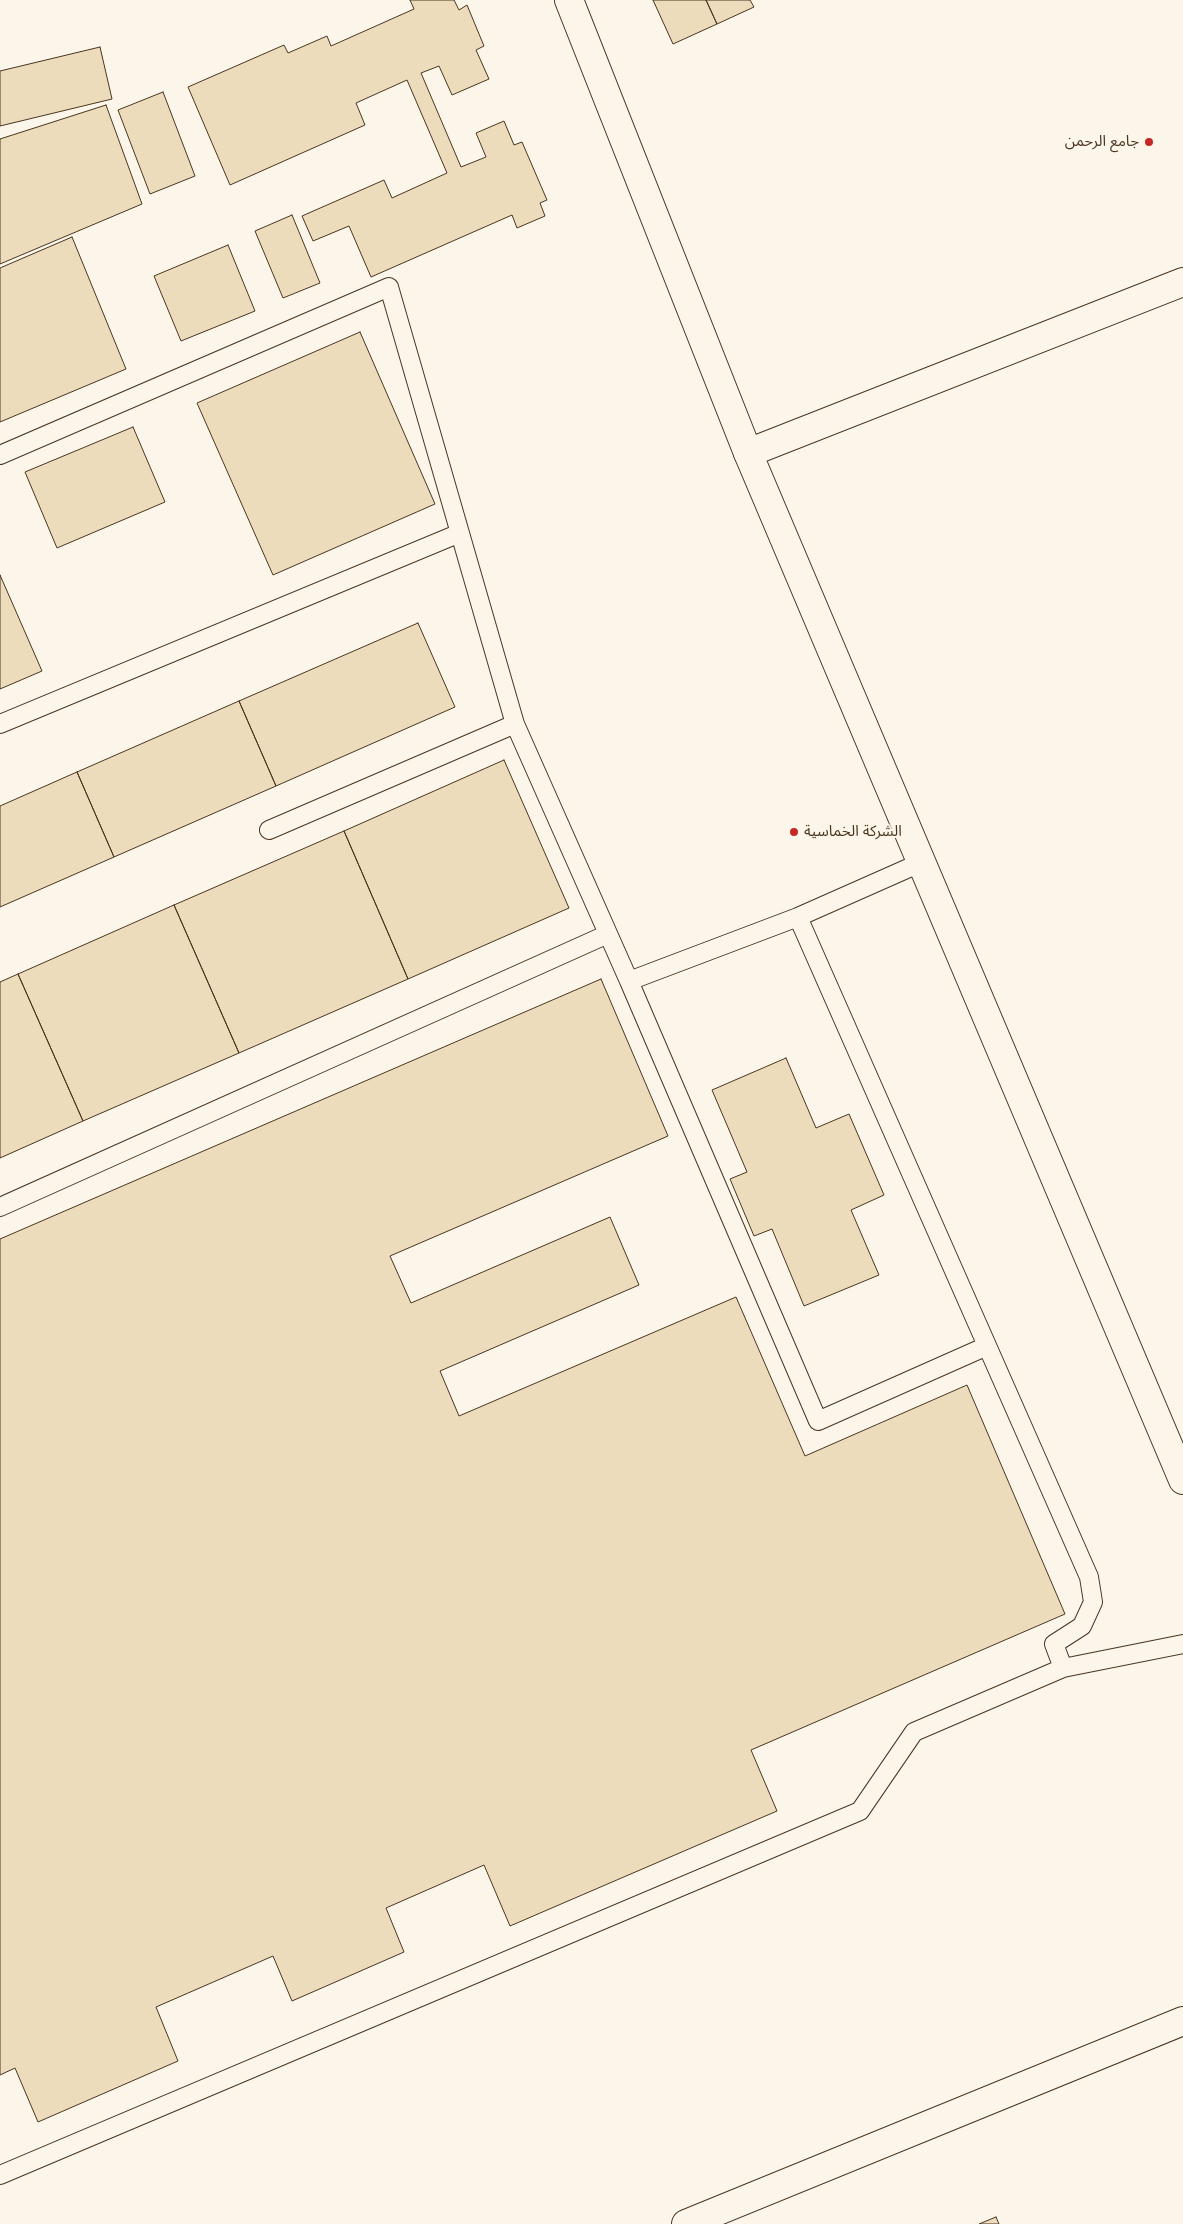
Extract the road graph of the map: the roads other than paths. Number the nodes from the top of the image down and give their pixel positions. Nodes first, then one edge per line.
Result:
1 (569, 0) edge
2 (1183, 282) edge
3 (748, 452) junction
4 (0, 455) edge
5 (460, 534) junction
6 (0, 724) edge
7 (515, 724) junction
8 (270, 830) dead end
9 (920, 863) junction
10 (798, 917) junction
11 (608, 934) junction
12 (629, 981) junction
13 (0, 1207) edge
14 (987, 1346) junction
15 (1183, 1480) edge
16 (1183, 1644) edge
17 (1063, 1668) junction
18 (1183, 2021) edge
19 (0, 2175) edge
20 (686, 2224) edge

1 - 3 main road
2 - 3 main road
3 - 9 main road
4 - 5 lane
5 - 6 lane
5 - 7 lane
7 - 8 lane
7 - 11 lane
9 - 10 lane
9 - 15 main road
10 - 12 lane
10 - 14 lane
11 - 12 lane
11 - 13 lane
12 - 14 lane
14 - 17 lane
16 - 17 lane
17 - 19 lane
18 - 20 main road

